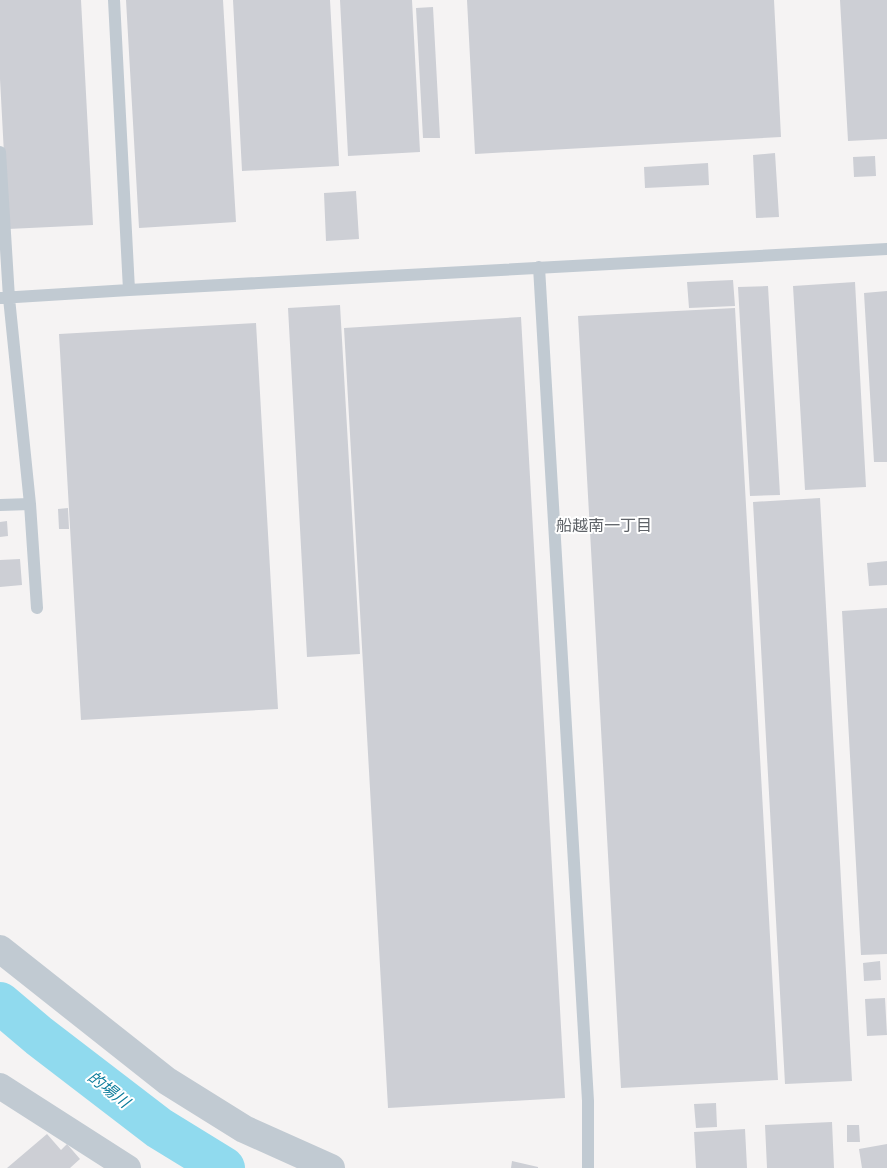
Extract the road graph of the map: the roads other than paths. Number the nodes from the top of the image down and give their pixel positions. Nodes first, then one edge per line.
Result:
1 (114, 0) edge
2 (0, 152) edge
3 (887, 249) edge
4 (539, 267) junction
5 (129, 290) junction
6 (5, 298) edge
7 (30, 504) junction
8 (0, 506) edge
9 (37, 608) dead end
10 (0, 949) edge
11 (0, 1086) edge
12 (128, 1168) edge
13 (331, 1168) edge
14 (588, 1168) edge

1 - 5 lane
2 - 6 lane
3 - 4 lane
4 - 5 lane
4 - 14 lane
5 - 6 lane
6 - 7 lane
7 - 8 lane
7 - 9 lane
10 - 13 street
11 - 12 street

